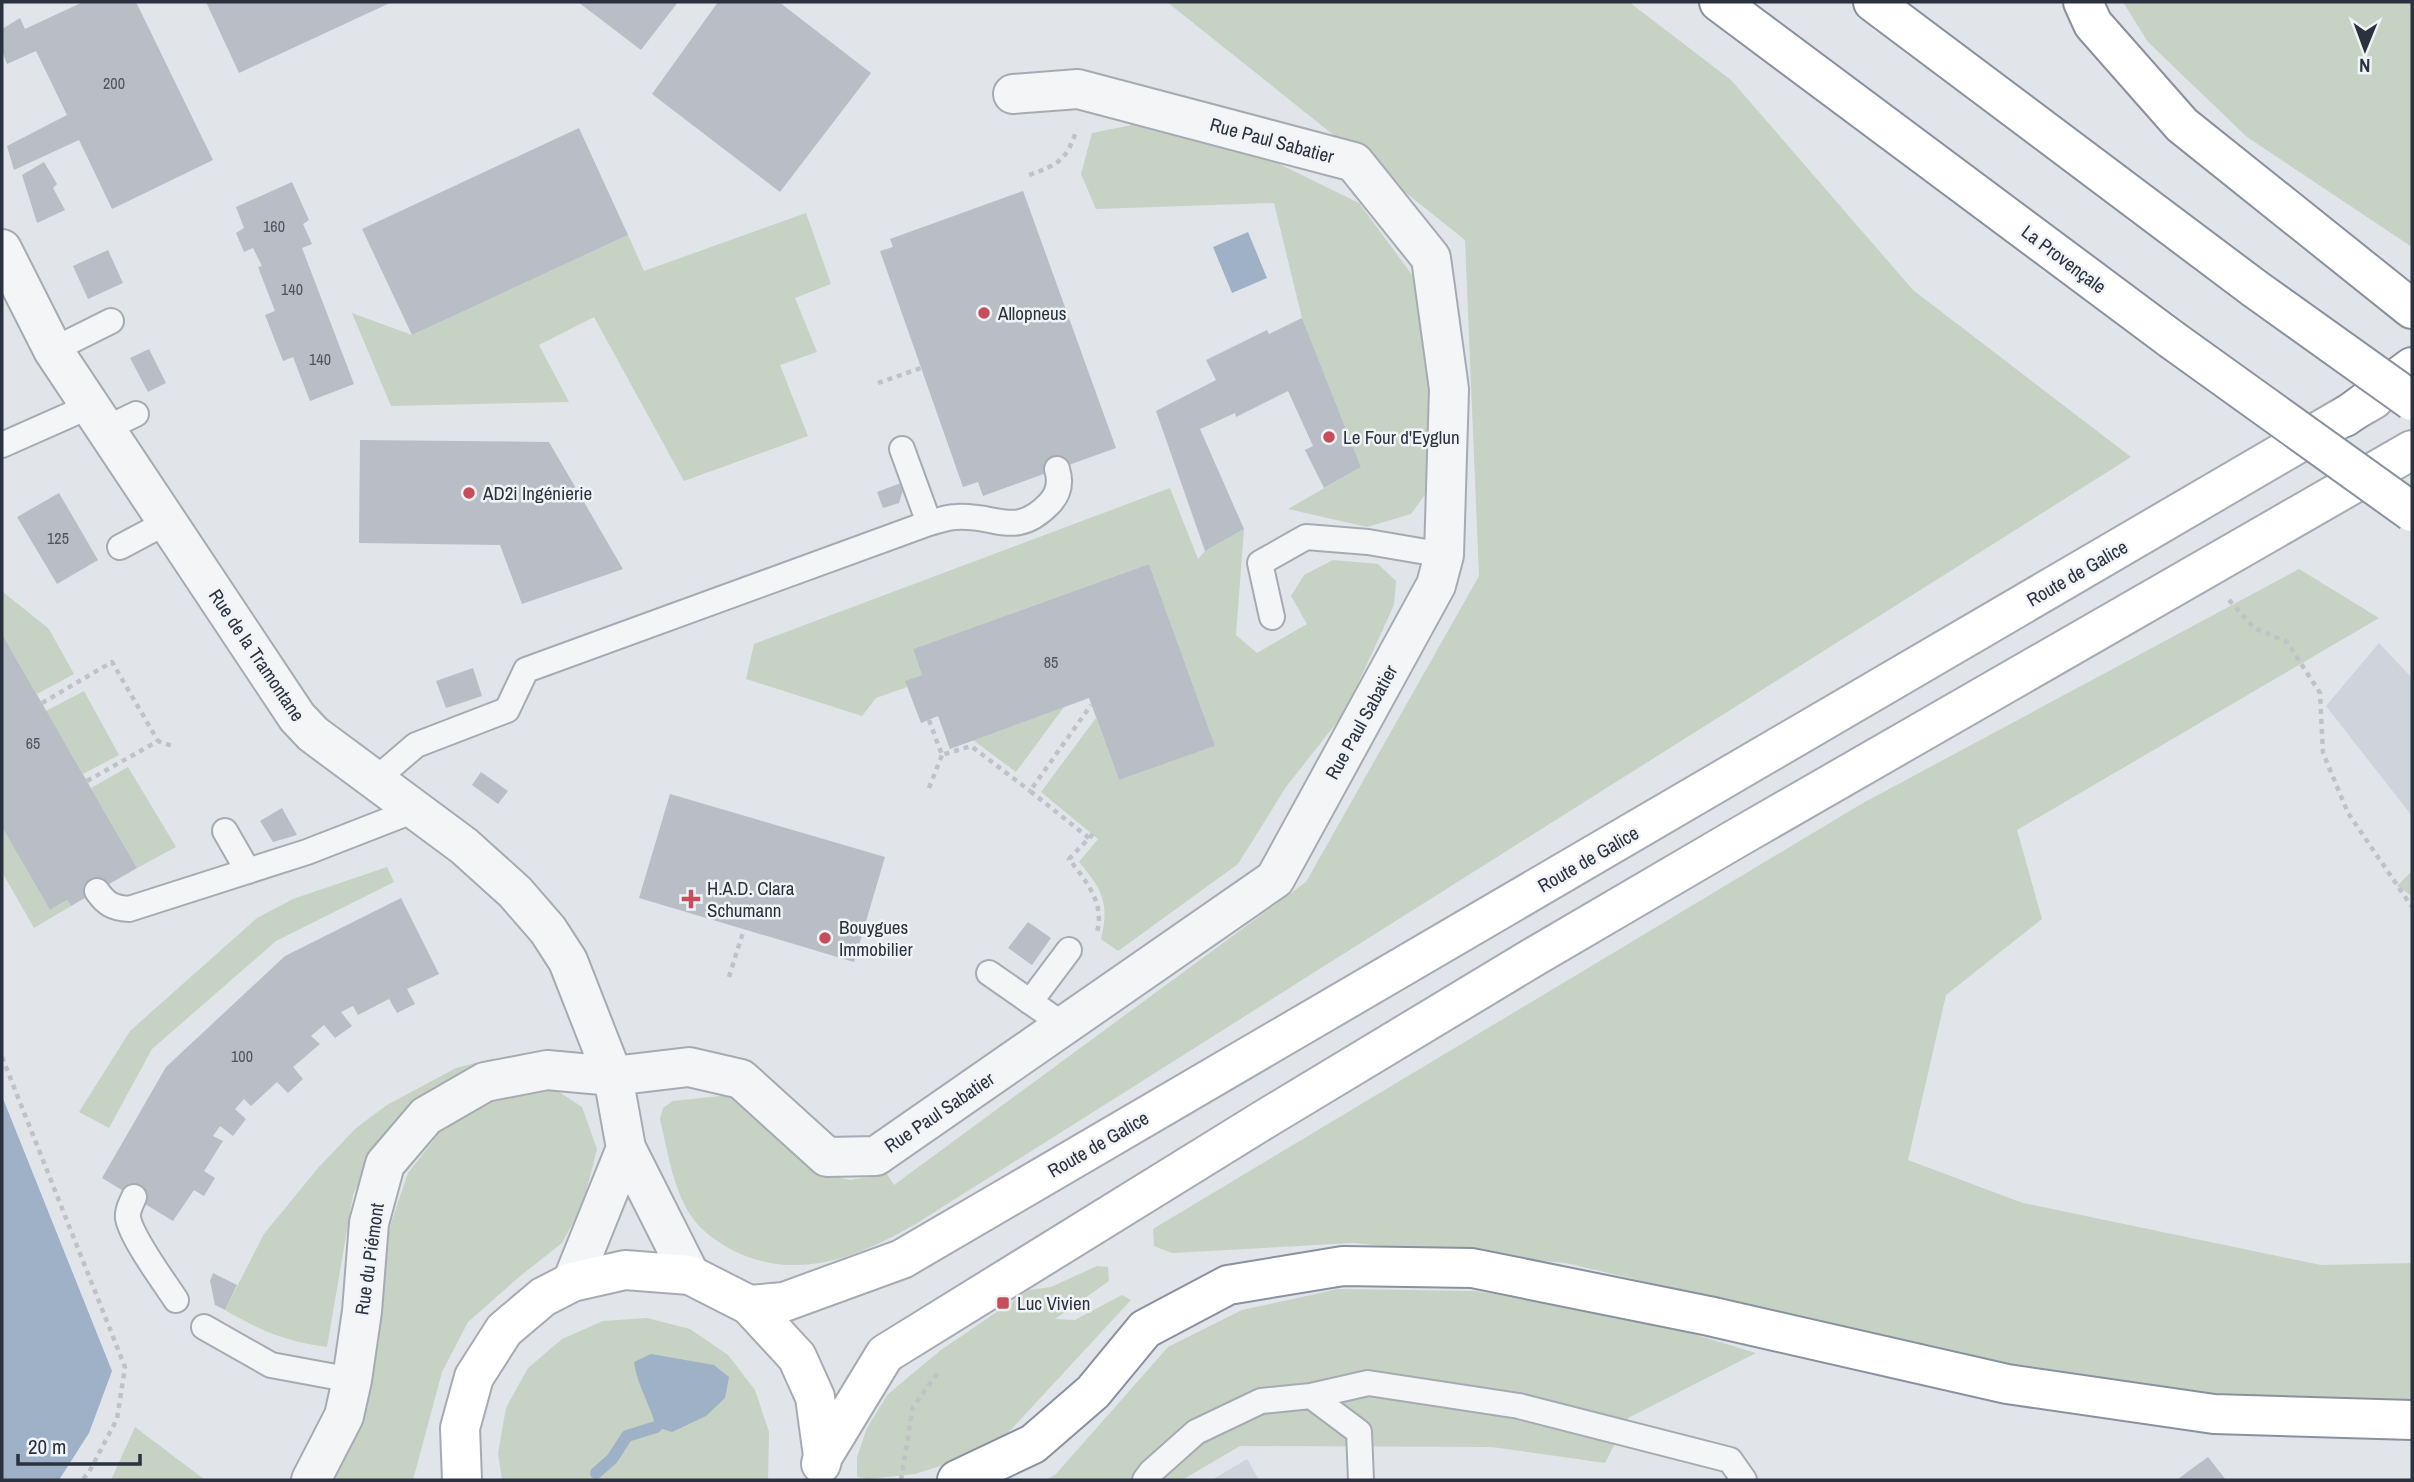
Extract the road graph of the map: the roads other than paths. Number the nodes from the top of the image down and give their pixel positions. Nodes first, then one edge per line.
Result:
1 (1719, 2) edge
2 (1873, 2) edge
3 (2083, 2) edge
4 (1013, 94) dead end
5 (2, 249) edge
6 (2412, 309) edge
7 (111, 321) dead end
8 (53, 350) junction
9 (2412, 367) edge
10 (2412, 377) edge
11 (2412, 401) edge
12 (110, 416) junction
13 (2345, 416) junction
14 (2, 444) edge
15 (902, 449) dead end
16 (2412, 450) edge
17 (1057, 469) dead end
18 (2412, 512) edge
19 (167, 522) junction
20 (929, 523) junction
21 (120, 547) dead end
22 (1444, 555) junction
23 (1272, 617) dead end
24 (375, 780) junction
25 (415, 810) junction
26 (225, 831) dead end
27 (248, 871) junction
28 (97, 891) dead end
29 (1069, 950) dead end
30 (989, 973) dead end
31 (1030, 1002) junction
32 (1065, 1026) junction
33 (613, 1076) junction
34 (626, 1148) junction
35 (134, 1197) dead end
36 (690, 1275) junction
37 (572, 1282) junction
38 (176, 1300) dead end
39 (749, 1304) junction
40 (204, 1327) dead end
41 (352, 1380) junction
42 (1311, 1396) junction
43 (2412, 1420) edge
44 (821, 1468) edge
45 (1151, 1478) edge
46 (311, 1480) edge
47 (462, 1480) edge
48 (957, 1480) edge
49 (1361, 1480) edge
50 (1744, 1480) edge

1 - 18 main road, La Provençale, bridge
2 - 11 main road, bridge
3 - 6 main road
4 - 22 street, Rue Paul Sabatier
5 - 8 street, Rue de la Tramontane
7 - 8 lane
8 - 12 street, Rue de la Tramontane
9 - 13 main road
10 - 13 main road, Route de Galice
12 - 14 lane
12 - 19 street, Rue de la Tramontane
13 - 39 main road, Route de Galice
15 - 20 lane
16 - 44 main road
17 - 20 lane
19 - 21 lane
19 - 24 street, Rue de la Tramontane
20 - 24 lane
22 - 23 lane
22 - 32 street, Rue Paul Sabatier
24 - 25 street, Rue de la Tramontane
25 - 27 lane
25 - 33 street, Rue de la Tramontane
26 - 27 lane
27 - 28 lane
29 - 31 lane
30 - 31 lane
31 - 32 lane
32 - 33 street, Rue Paul Sabatier
33 - 34 street, Rue de la Tramontane
33 - 41 street, Rue du Piémont
34 - 36 street, Rue de la Tramontane
34 - 37 street
35 - 38 lane
36 - 37 main road
36 - 39 main road
37 - 47 main road
39 - 44 main road
40 - 41 lane
41 - 46 street, Rue du Piémont
42 - 45 lane
42 - 49 lane
42 - 50 lane
43 - 48 main road

